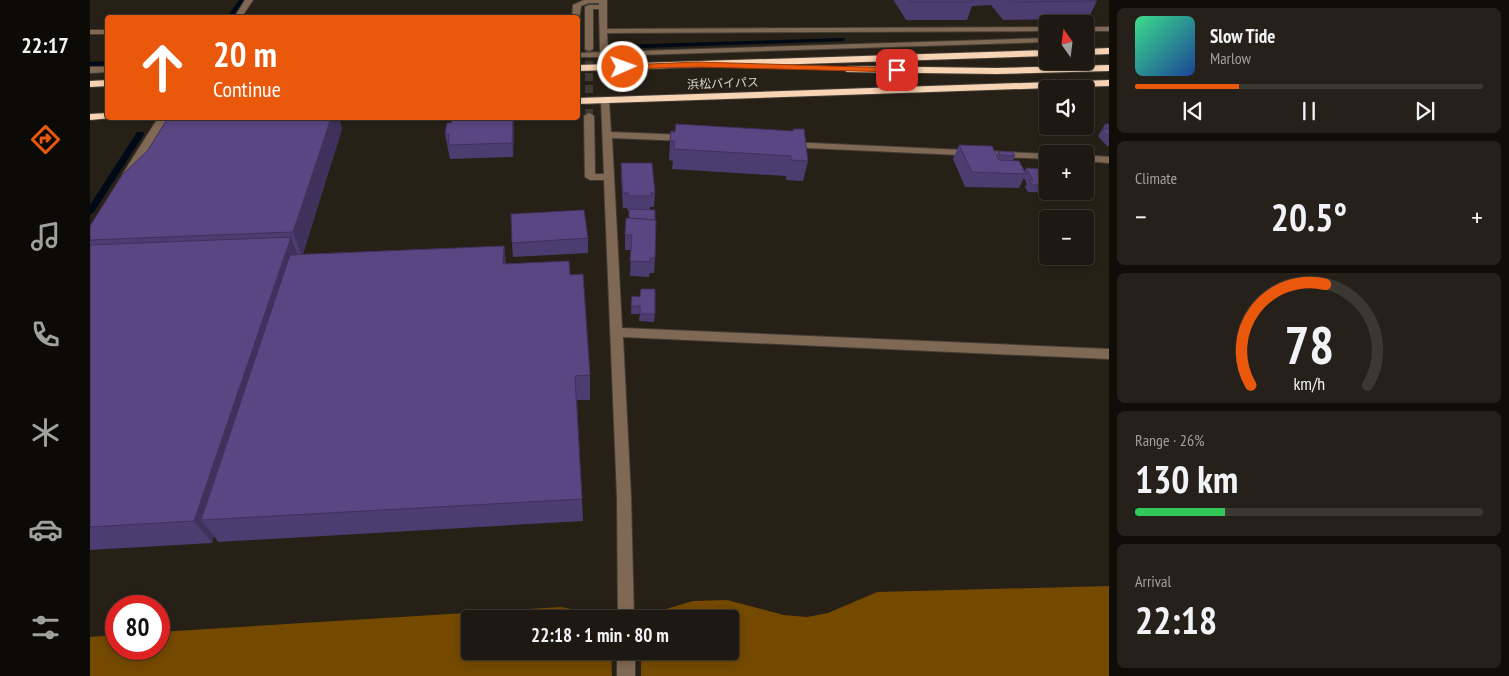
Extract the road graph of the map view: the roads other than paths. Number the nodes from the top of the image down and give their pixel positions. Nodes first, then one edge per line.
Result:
1 (249, 0) edge
2 (603, 3) edge
3 (239, 15) edge
4 (576, 15) edge
5 (995, 29) junction
6 (1094, 29) edge
7 (1109, 29) edge
8 (884, 30) junction
9 (1039, 30) edge
10 (603, 31) junction
11 (90, 32) edge
12 (105, 32) edge
13 (1039, 40) edge
14 (1005, 41) junction
15 (893, 45) junction
16 (589, 49) tunnel mouth
17 (1094, 52) edge
18 (1109, 52) edge
19 (1039, 53) edge
20 (604, 54) junction
21 (1017, 54) junction
22 (580, 55) edge
23 (902, 58) junction
24 (698, 65) junction
25 (580, 68) edge
26 (604, 68) junction
27 (1109, 68) edge
28 (105, 69) edge
29 (90, 70) edge
30 (105, 83) edge
31 (1109, 83) edge
32 (90, 84) edge
33 (605, 100) junction
34 (580, 101) edge
35 (105, 116) edge
36 (589, 116) tunnel mouth
37 (90, 117) edge
38 (162, 120) edge
39 (607, 135) junction
40 (694, 138) edge
41 (782, 144) edge
42 (1039, 156) edge
43 (1094, 159) edge
44 (1109, 160) edge
45 (609, 177) junction
46 (121, 186) edge
47 (616, 332) junction
48 (1109, 354) edge
49 (626, 610) edge
50 (626, 660) edge
51 (626, 676) edge

1 - 3 street
2 - 4 street
2 - 10 street
2 - 16 street
5 - 8 street
5 - 9 street
5 - 14 street
6 - 7 street
8 - 10 street
8 - 15 street
10 - 20 street
11 - 12 street
13 - 14 street
14 - 15 street
14 - 21 street
15 - 20 street
15 - 23 street
17 - 18 highway
19 - 21 highway, 浜松バイパス
20 - 22 street
20 - 26 street
21 - 23 highway, 浜松バイパス
23 - 24 highway, 浜松バイパス
24 - 26 highway, 浜松バイパス
24 - 27 highway
25 - 26 highway, 浜松バイパス
28 - 29 street
30 - 32 highway
31 - 33 highway, 浜松バイパス
33 - 34 highway, 浜松バイパス
33 - 39 street
35 - 37 highway
36 - 45 street
38 - 46 street
39 - 40 street
39 - 45 street
41 - 42 street
43 - 44 street
45 - 47 street
47 - 48 street
47 - 49 street
50 - 51 street

